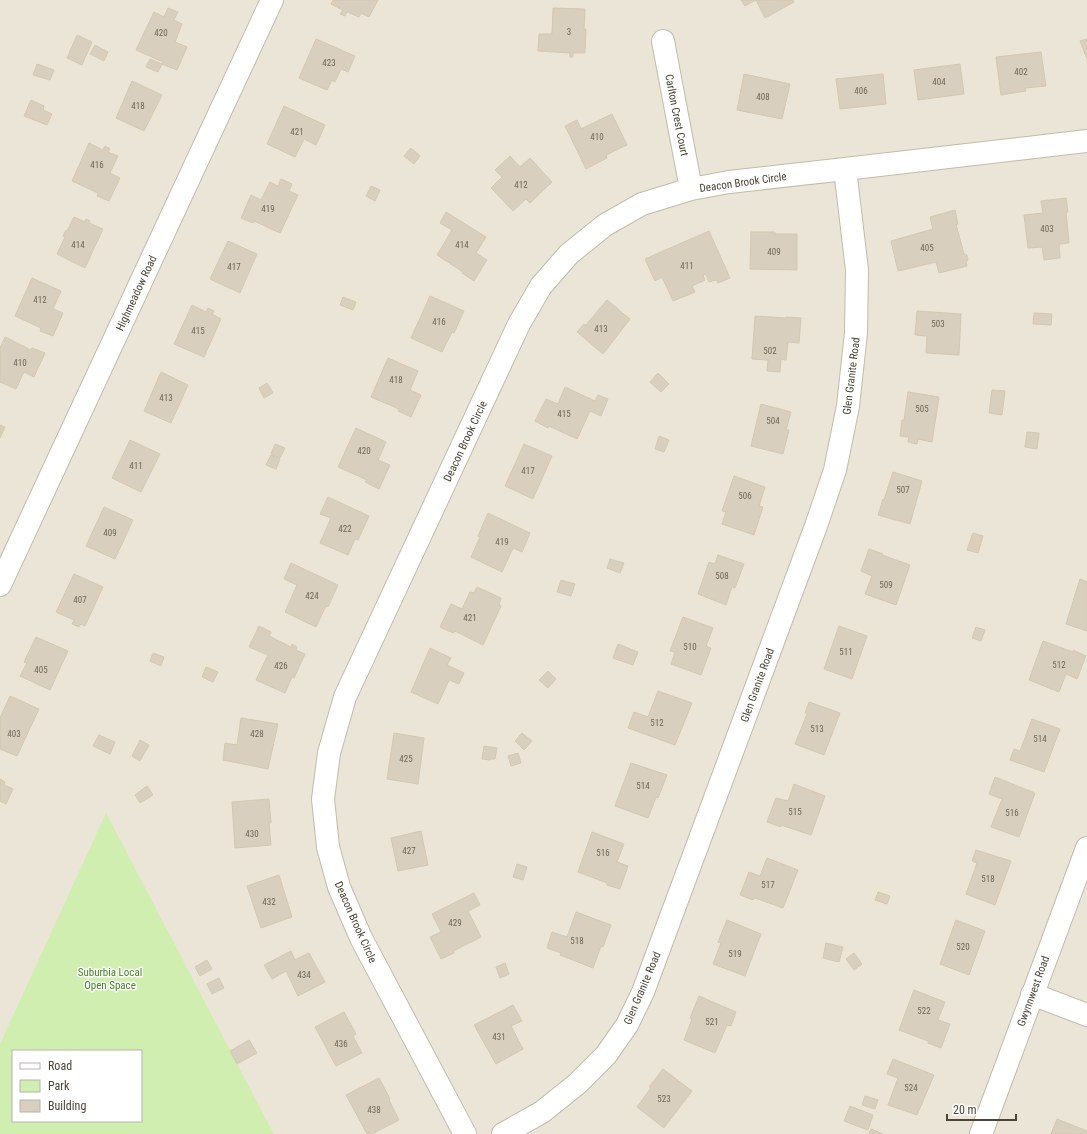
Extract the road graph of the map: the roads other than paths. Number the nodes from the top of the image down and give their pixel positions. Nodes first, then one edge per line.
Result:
1 (272, 0) edge
2 (663, 41) dead end
3 (1087, 141) edge
4 (845, 169) junction
5 (691, 189) junction
6 (0, 585) edge
7 (1087, 848) edge
8 (1032, 994) junction
9 (1087, 1014) edge
10 (465, 1134) edge
11 (503, 1134) edge
12 (980, 1134) edge

1 - 6 street, Highmeadow Road
2 - 5 street, Carlton Crest Court
3 - 4 street, Deacon Brook Circle
4 - 5 street, Deacon Brook Circle
4 - 11 street, Glen Granite Road
5 - 10 street, Deacon Brook Circle
7 - 8 street, Gwynnwest Road
8 - 9 street
8 - 12 street, Gwynnwest Road

